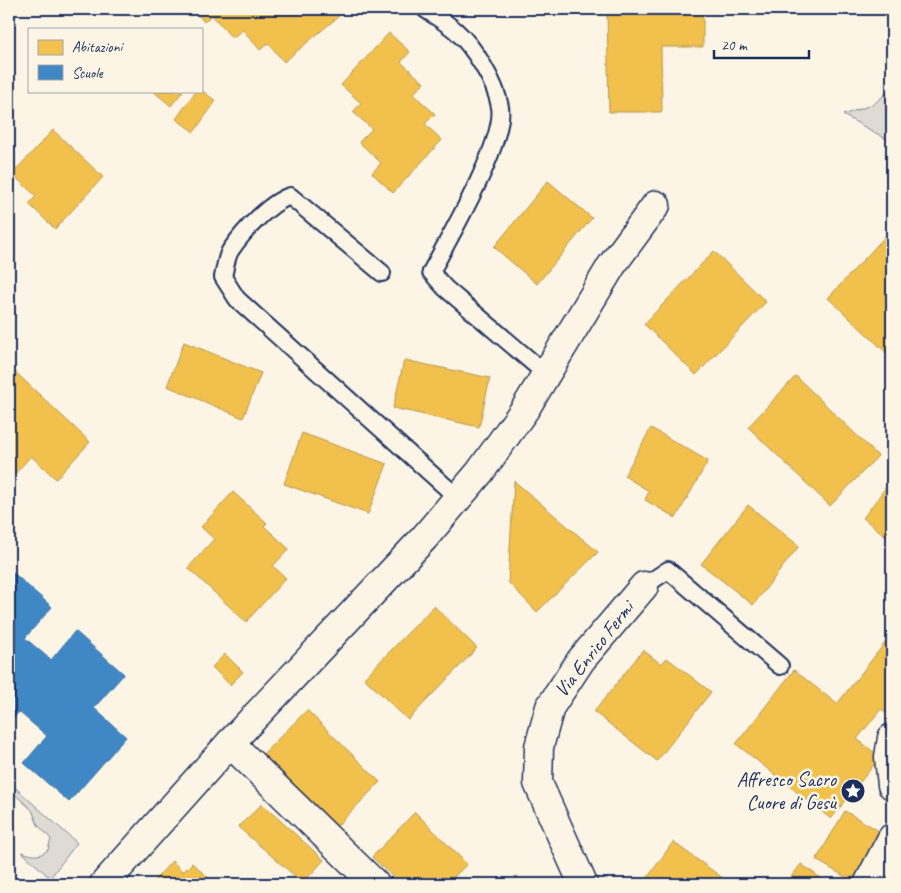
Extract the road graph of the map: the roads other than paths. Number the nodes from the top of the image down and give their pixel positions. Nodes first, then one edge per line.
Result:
1 (425, 9) edge
2 (656, 205) dead end
3 (382, 273) dead end
4 (546, 374) junction
5 (458, 498) junction
6 (644, 586) joint
7 (780, 666) dead end
8 (892, 738) edge
9 (230, 743) junction
10 (892, 785) edge
11 (892, 838) edge
12 (104, 884) edge
13 (375, 884) edge
14 (583, 884) edge
15 (868, 884) edge

1 - 4 lane
2 - 4 street
3 - 5 lane
4 - 5 street
5 - 9 street
6 - 7 lane
6 - 14 street, Via Enrico Fermi
8 - 10 street
9 - 12 street
9 - 13 street
11 - 15 street

